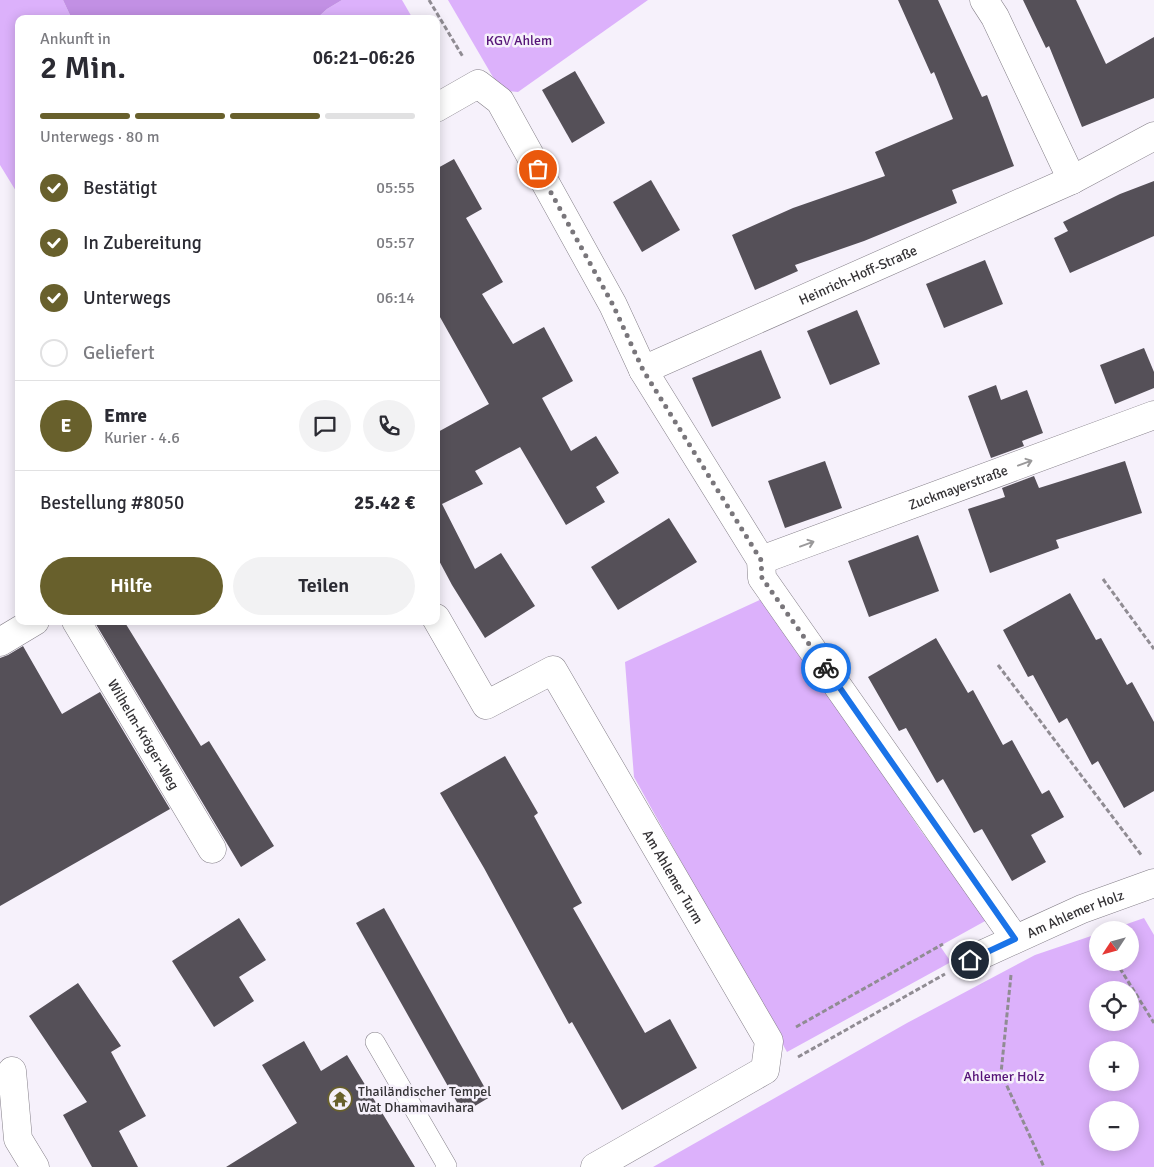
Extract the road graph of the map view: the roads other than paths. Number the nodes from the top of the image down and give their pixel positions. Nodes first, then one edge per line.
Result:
1 (984, 0) edge
2 (440, 106) edge
3 (1154, 136) edge
4 (1072, 180) junction
5 (643, 370) junction
6 (1154, 415) edge
7 (761, 560) junction
8 (28, 625) edge
9 (78, 625) edge
10 (440, 625) edge
11 (0, 642) edge
12 (212, 849) dead end
13 (1151, 874) edge
14 (1015, 939) junction
15 (970, 960) road end
16 (375, 1042) dead end
17 (12, 1071) dead end
18 (35, 1167) edge
19 (445, 1167) edge
20 (595, 1167) edge

1 - 4 street
2 - 5 street
3 - 4 street, Heinrich-Hoff-Straße
4 - 5 street, Heinrich-Hoff-Straße
5 - 7 street
7 -> 6 street, Zuckmayerstraße
7 - 14 street
8 - 11 street
9 - 12 street, Wilhelm-Kröger-Weg
10 - 20 street, Am Ahlemer Turm
13 - 14 street, Am Ahlemer Holz
14 - 15 street, Am Ahlemer Holz
16 - 19 lane
17 - 18 street

